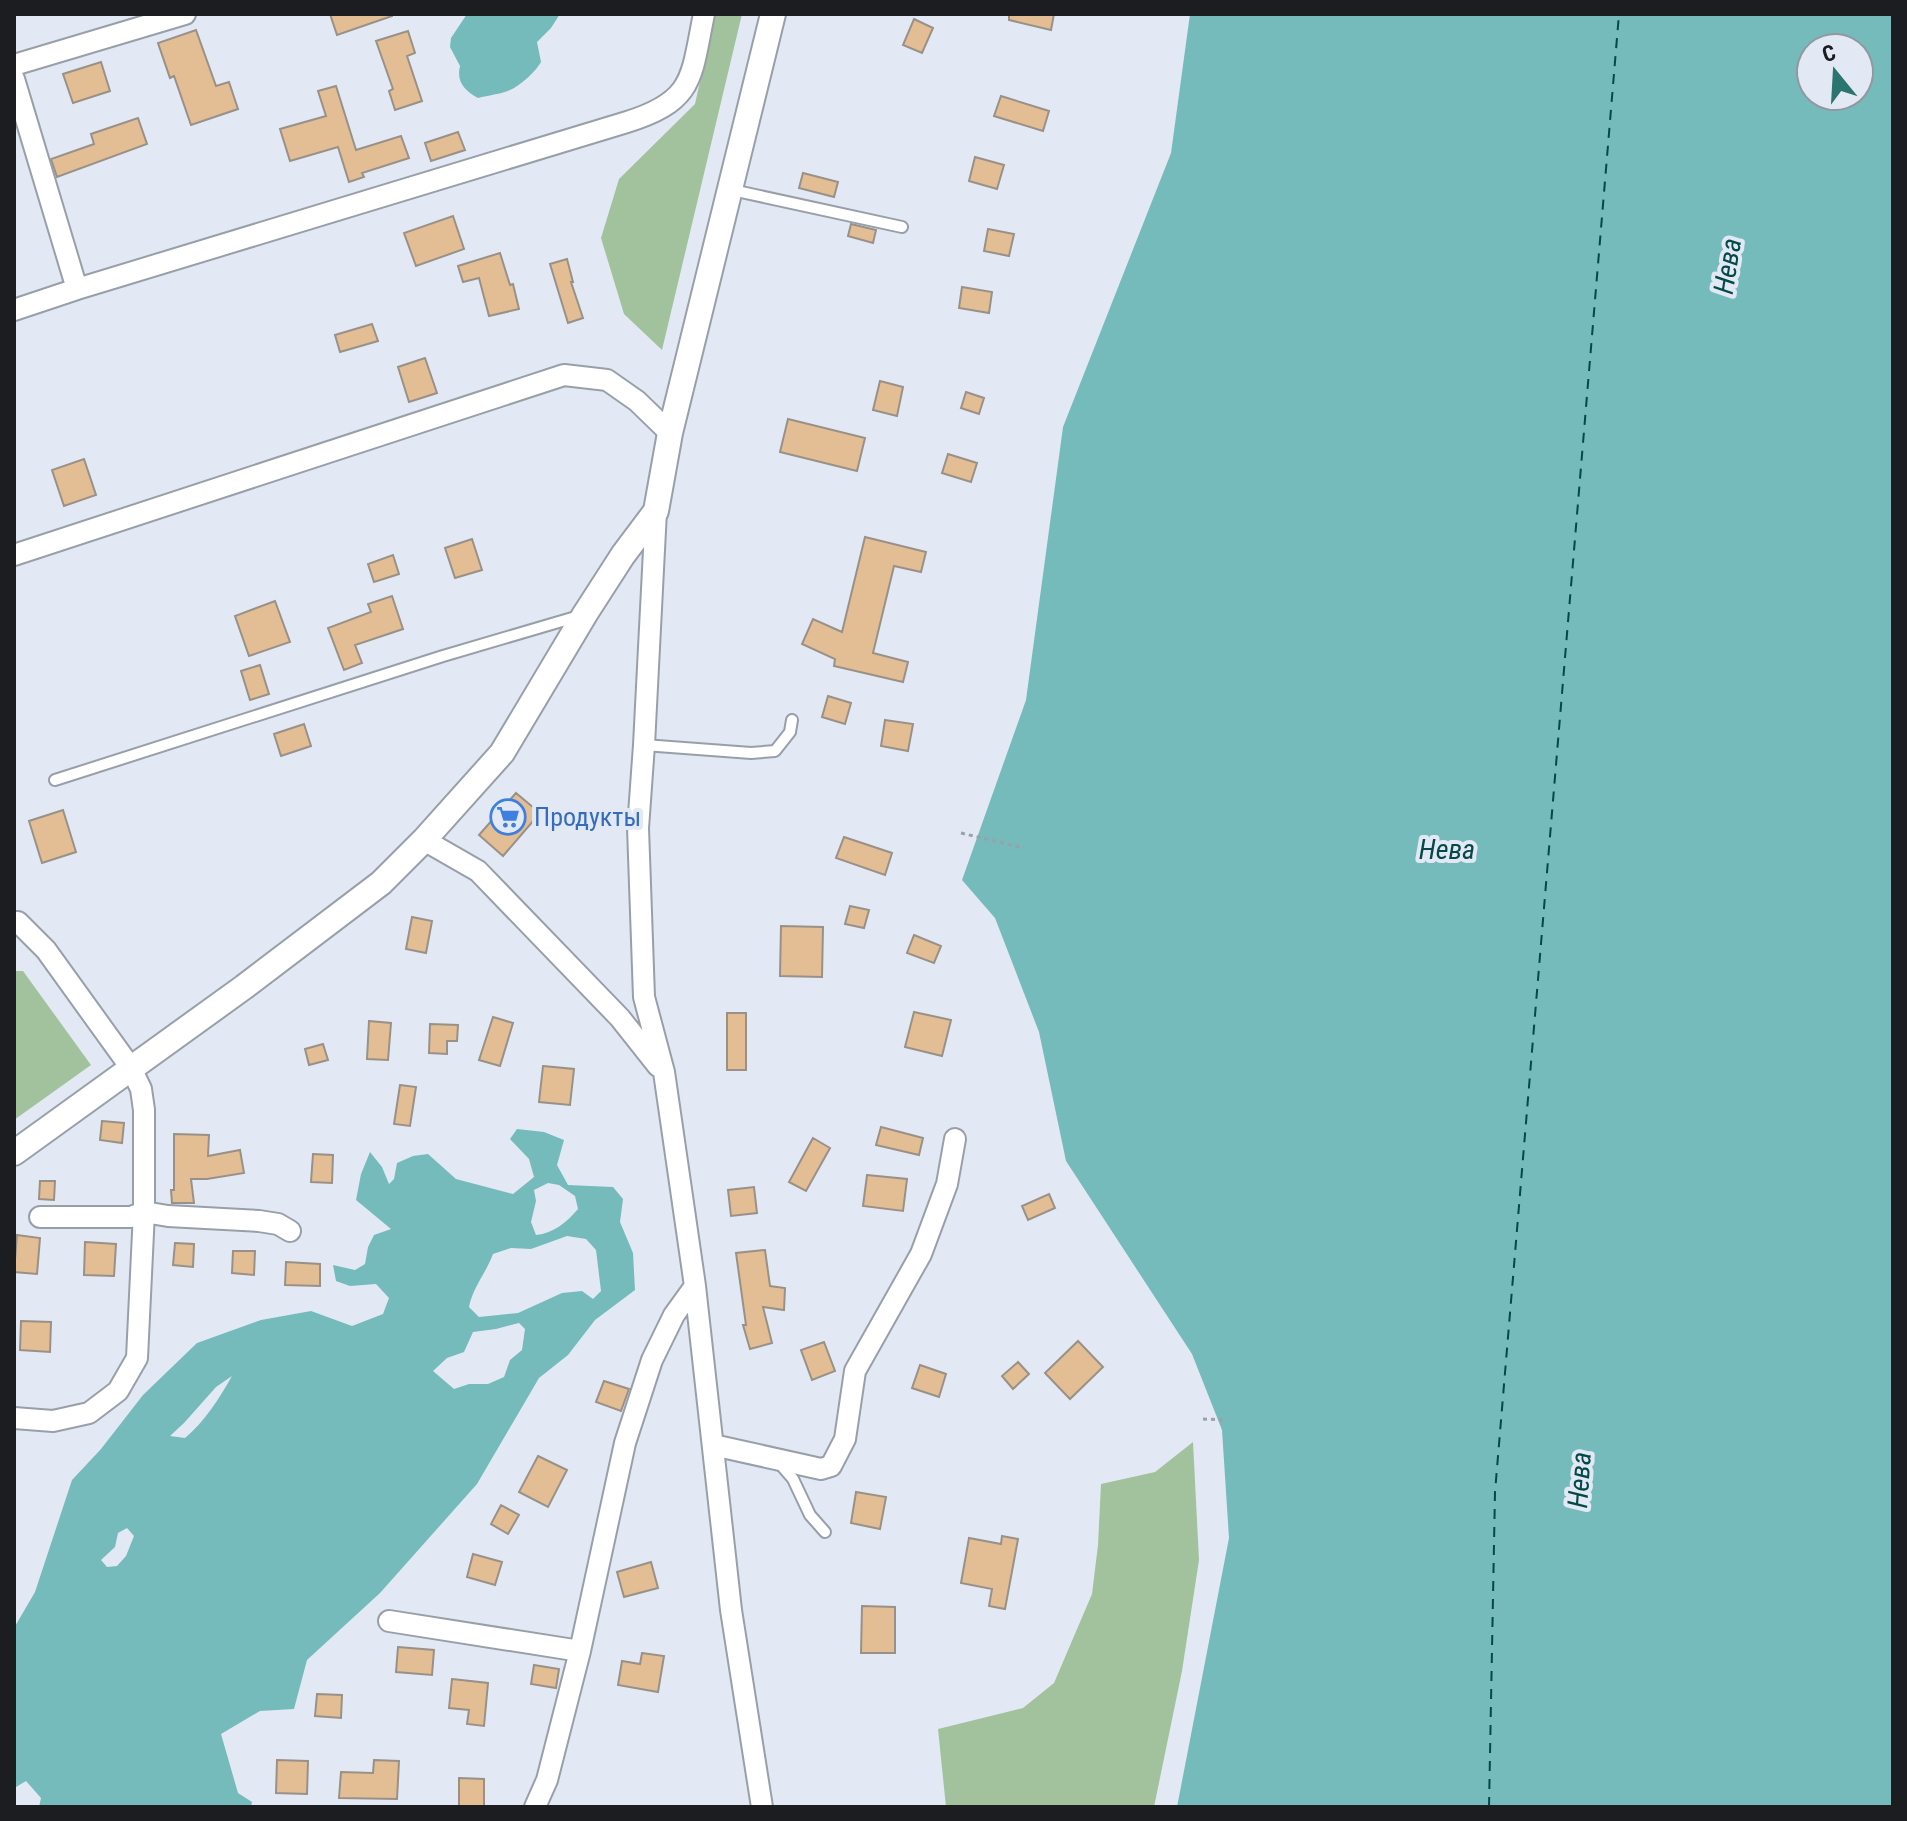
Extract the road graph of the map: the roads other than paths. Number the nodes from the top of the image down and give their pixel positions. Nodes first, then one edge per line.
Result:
1 (185, 14) edge
2 (704, 14) edge
3 (773, 14) edge
4 (14, 65) edge
5 (14, 79) edge
6 (730, 190) junction
7 (902, 227) dead end
8 (77, 289) junction
9 (14, 310) edge
10 (670, 433) junction
11 (656, 511) junction
12 (14, 555) edge
13 (585, 614) junction
14 (792, 720) dead end
15 (644, 745) junction
16 (55, 780) dead end
17 (424, 840) junction
18 (14, 922) edge
19 (131, 1068) junction
20 (664, 1072) junction
21 (955, 1139) dead end
22 (14, 1153) edge
23 (144, 1212) junction
24 (40, 1217) dead end
25 (290, 1231) dead end
26 (695, 1286) junction
27 (14, 1418) edge
28 (713, 1445) junction
29 (777, 1459) junction
30 (825, 1532) dead end
31 (389, 1621) dead end
32 (580, 1651) junction
33 (535, 1807) edge
34 (762, 1807) edge

1 - 4 street
2 - 8 street
3 - 6 street
5 - 8 street
6 - 7 lane
6 - 10 street
8 - 9 street
10 - 11 street
10 - 12 street
11 - 13 street
11 - 15 street
13 - 16 lane
13 - 17 street
14 - 15 lane
15 - 20 street
17 - 19 street
17 - 20 street
18 - 19 street
19 - 22 street
19 - 23 street
20 - 26 street
21 - 29 street
23 - 24 street
23 - 25 street
23 - 27 street
26 - 28 street
26 - 32 street
28 - 29 street
28 - 34 street
29 - 30 lane
31 - 32 street
32 - 33 street

